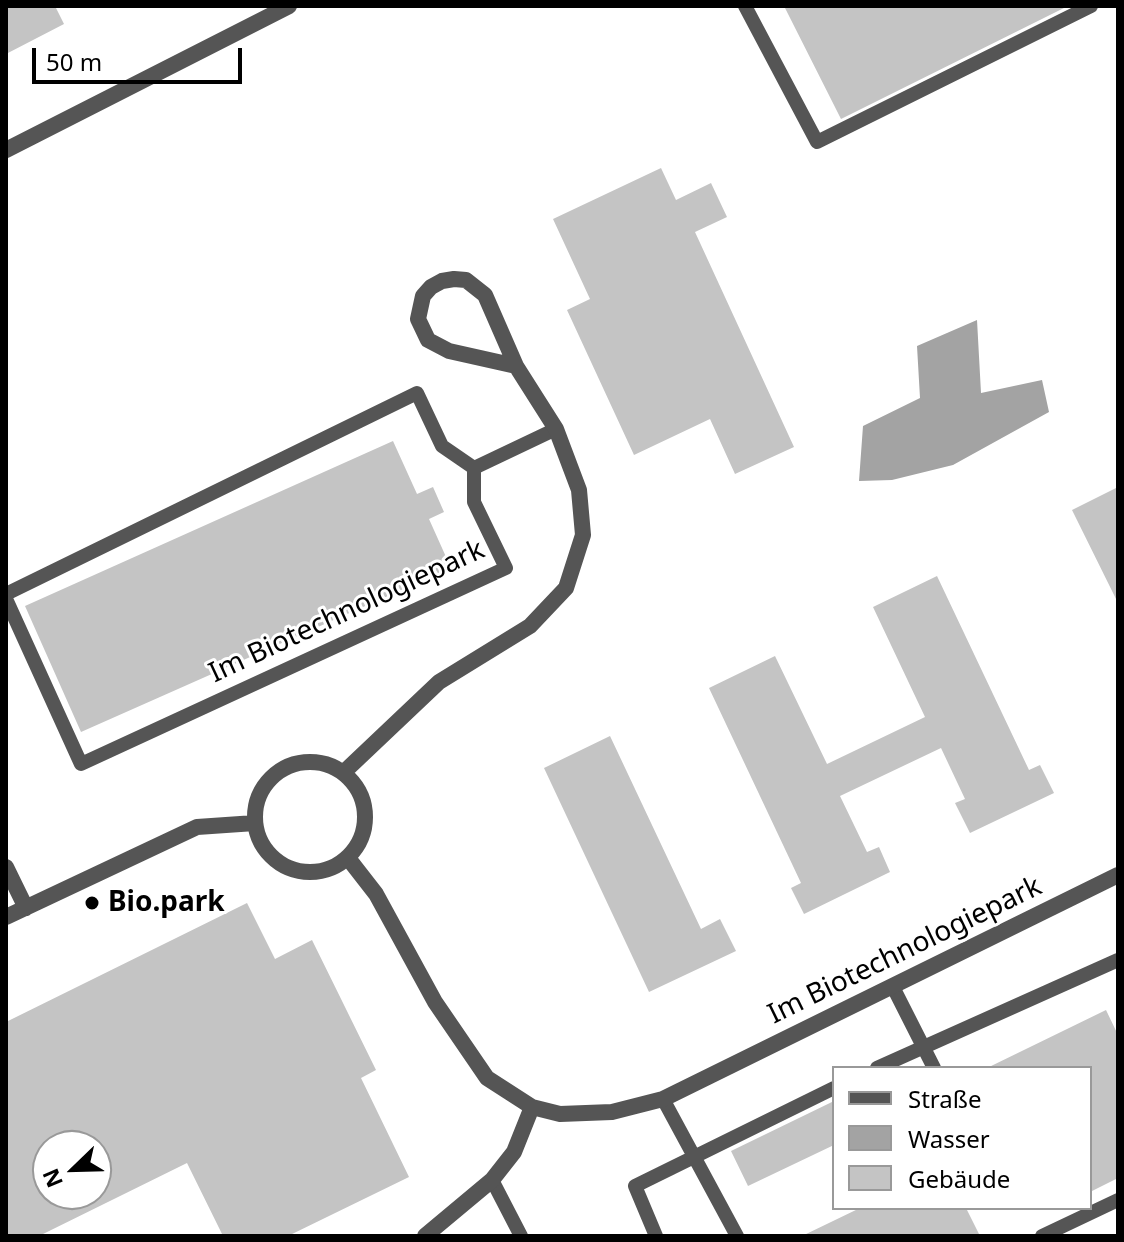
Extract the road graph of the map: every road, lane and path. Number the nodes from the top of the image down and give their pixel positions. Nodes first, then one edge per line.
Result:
1 (289, 6) edge
2 (745, 6) edge
3 (1091, 6) edge
4 (6, 150) edge
5 (516, 366) junction
6 (556, 429) junction
7 (474, 468) junction
8 (6, 596) edge
9 (343, 773) junction
10 (255, 823) junction
11 (348, 858) junction
12 (6, 867) edge
13 (1118, 875) edge
14 (26, 908) junction
15 (6, 917) edge
16 (1118, 960) edge
17 (893, 987) junction
18 (924, 1045) junction
19 (881, 1066) edge
20 (933, 1066) edge
21 (832, 1089) edge
22 (663, 1099) junction
23 (532, 1107) junction
24 (695, 1155) junction
25 (492, 1180) junction
26 (1118, 1200) edge
27 (425, 1236) edge
28 (521, 1236) edge
29 (656, 1236) edge
30 (737, 1236) edge
31 (1042, 1236) edge

1 - 4 street
2 - 3 lane
5 - 5 street
5 - 6 street
6 - 7 lane
6 - 9 street
7 - 8 lane, Im Biotechnologiepark
7 - 8 lane, Im Biotechnologiepark
9 - 10 street
9 - 11 street
10 - 11 street
10 - 14 street
11 - 23 street, Im Biotechnologiepark
12 - 14 street
13 - 17 street, Im Biotechnologiepark
14 - 15 street
16 - 18 lane
17 - 18 lane
17 - 22 street, Im Biotechnologiepark
18 - 19 lane
18 - 20 lane
21 - 24 lane
22 - 23 street, Im Biotechnologiepark
22 - 24 lane
23 - 25 street
24 - 29 lane
24 - 30 lane
25 - 27 street
25 - 28 lane
26 - 31 lane

